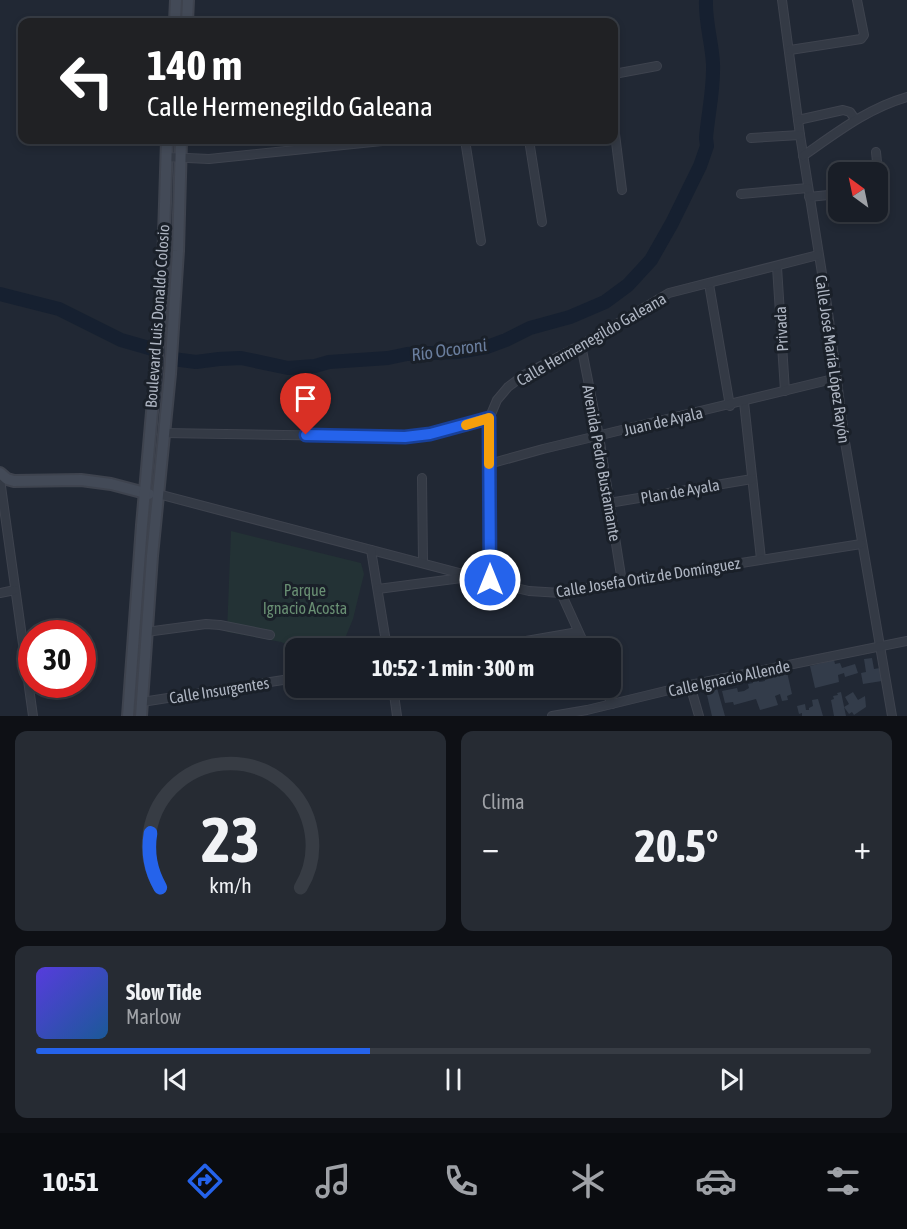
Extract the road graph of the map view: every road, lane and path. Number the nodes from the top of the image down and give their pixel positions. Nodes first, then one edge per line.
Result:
1 (176, 0) edge
2 (188, 0) edge
3 (783, 0) edge
4 (857, 0) edge
5 (175, 18) edge
6 (187, 18) edge
7 (790, 50) junction
8 (657, 66) dead end
9 (618, 73) edge
10 (907, 97) edge
11 (855, 119) junction
12 (798, 120) junction
13 (800, 135) junction
14 (751, 138) dead end
15 (167, 144) edge
16 (181, 144) edge
17 (357, 144) edge
18 (466, 144) edge
19 (530, 144) edge
20 (616, 144) edge
21 (876, 152) dead end
22 (803, 156) junction
23 (166, 157) junction
24 (180, 158) junction
25 (877, 162) edge
26 (808, 188) junction
27 (622, 190) dead end
28 (741, 194) dead end
29 (828, 195) edge
30 (809, 197) junction
31 (542, 222) dead end
32 (481, 242) dead end
33 (818, 255) junction
34 (777, 267) junction
35 (709, 284) junction
36 (581, 345) junction
37 (837, 378) junction
38 (785, 391) junction
39 (744, 402) junction
40 (730, 406) junction
41 (489, 418) junction
42 (164, 433) junction
43 (599, 436) junction
44 (489, 465) junction
45 (0, 473) edge
46 (422, 478) dead end
47 (0, 479) edge
48 (752, 479) junction
49 (144, 493) junction
50 (158, 494) junction
51 (609, 503) junction
52 (861, 544) junction
53 (371, 549) junction
54 (761, 559) junction
55 (423, 562) junction
56 (475, 576) junction
57 (490, 580) junction
58 (622, 582) junction
59 (378, 589) junction
60 (15, 590) junction
61 (0, 592) edge
62 (561, 593) junction
63 (146, 632) junction
64 (578, 632) junction
65 (270, 635) dead end
66 (385, 638) edge
67 (543, 638) edge
68 (581, 638) edge
69 (907, 641) edge
70 (879, 647) junction
71 (285, 680) edge
72 (690, 685) junction
73 (395, 698) edge
74 (609, 698) edge
75 (142, 702) junction
76 (612, 704) junction
77 (588, 713) edge
78 (33, 716) edge
79 (128, 716) edge
80 (141, 716) edge
81 (397, 716) edge
82 (552, 716) edge
83 (699, 716) edge
84 (892, 716) edge

1 - 5 main road
2 - 6 main road
3 - 7 street, Calle José María López Rayón
4 - 7 street
7 - 12 street, Calle José María López Rayón
8 - 9 street
10 - 11 street
11 - 12 street
11 - 22 street
12 - 13 street, Calle José María López Rayón
13 - 14 street
13 - 22 street, Calle José María López Rayón
15 - 23 main road, Boulevard Luis Donaldo Colosio
16 - 24 main road, Boulevard Luis Donaldo Colosio
17 - 24 street
18 - 32 street
19 - 31 street
20 - 27 street
21 - 25 street
22 - 26 street, Calle José María López Rayón
23 - 24 street
23 - 49 main road, Boulevard Luis Donaldo Colosio
24 - 42 main road, Boulevard Luis Donaldo Colosio
26 - 28 street
26 - 30 street, Calle José María López Rayón
29 - 30 street
30 - 33 street, Calle José María López Rayón
33 - 34 street, Calle Hermenegildo Galeana
33 - 37 street, Calle José María López Rayón
34 - 35 street, Calle Hermenegildo Galeana
34 - 38 street, Privada
35 - 36 street, Calle Hermenegildo Galeana
35 - 40 street
36 - 41 street, Calle Hermenegildo Galeana
36 - 43 street, Avenida Pedro Bustamante
37 - 38 street, Juan de Ayala
37 - 52 street, Calle José María López Rayón
38 - 39 street, Juan de Ayala
39 - 40 street, Juan de Ayala
39 - 48 street
40 - 43 street, Juan de Ayala
41 - 42 street
41 - 44 street
42 - 50 main road, Boulevard Luis Donaldo Colosio
43 - 44 street, Juan de Ayala
43 - 51 street, Avenida Pedro Bustamante
44 - 57 street
45 - 49 main road
46 - 55 street
47 - 60 street
48 - 51 street, Plan de Ayala
48 - 54 street
49 - 50 main road
49 - 79 main road, Boulevard Luis Donaldo Colosio
50 - 53 street, Calle Josefa Ortiz de Domínguez
50 - 63 main road, Boulevard Luis Donaldo Colosio
51 - 58 street, Avenida Pedro Bustamante
52 - 54 street, Calle Josefa Ortiz de Domínguez
52 - 70 street, Calle José María López Rayón
53 - 55 street, Calle Josefa Ortiz de Domínguez
53 - 59 street
54 - 58 street, Calle Josefa Ortiz de Domínguez
55 - 56 street, Calle Josefa Ortiz de Domínguez
56 - 57 street, Calle Josefa Ortiz de Domínguez
56 - 59 street
57 - 62 street, Calle Josefa Ortiz de Domínguez
58 - 62 street, Calle Josefa Ortiz de Domínguez
59 - 66 street
60 - 61 street
60 - 78 street
62 - 64 street
63 - 65 street
63 - 75 main road, Boulevard Luis Donaldo Colosio
64 - 67 street
64 - 68 street
69 - 70 street, Calle Ignacio Allende
70 - 72 street, Calle Ignacio Allende
70 - 84 street, Calle José María López Rayón
71 - 75 street, Calle Insurgentes
72 - 76 street, Calle Ignacio Allende
72 - 83 street
73 - 81 street
74 - 76 street
75 - 80 main road, Boulevard Luis Donaldo Colosio
76 - 77 street, Calle Ignacio Allende
77 - 82 street, Calle Ignacio Allende

